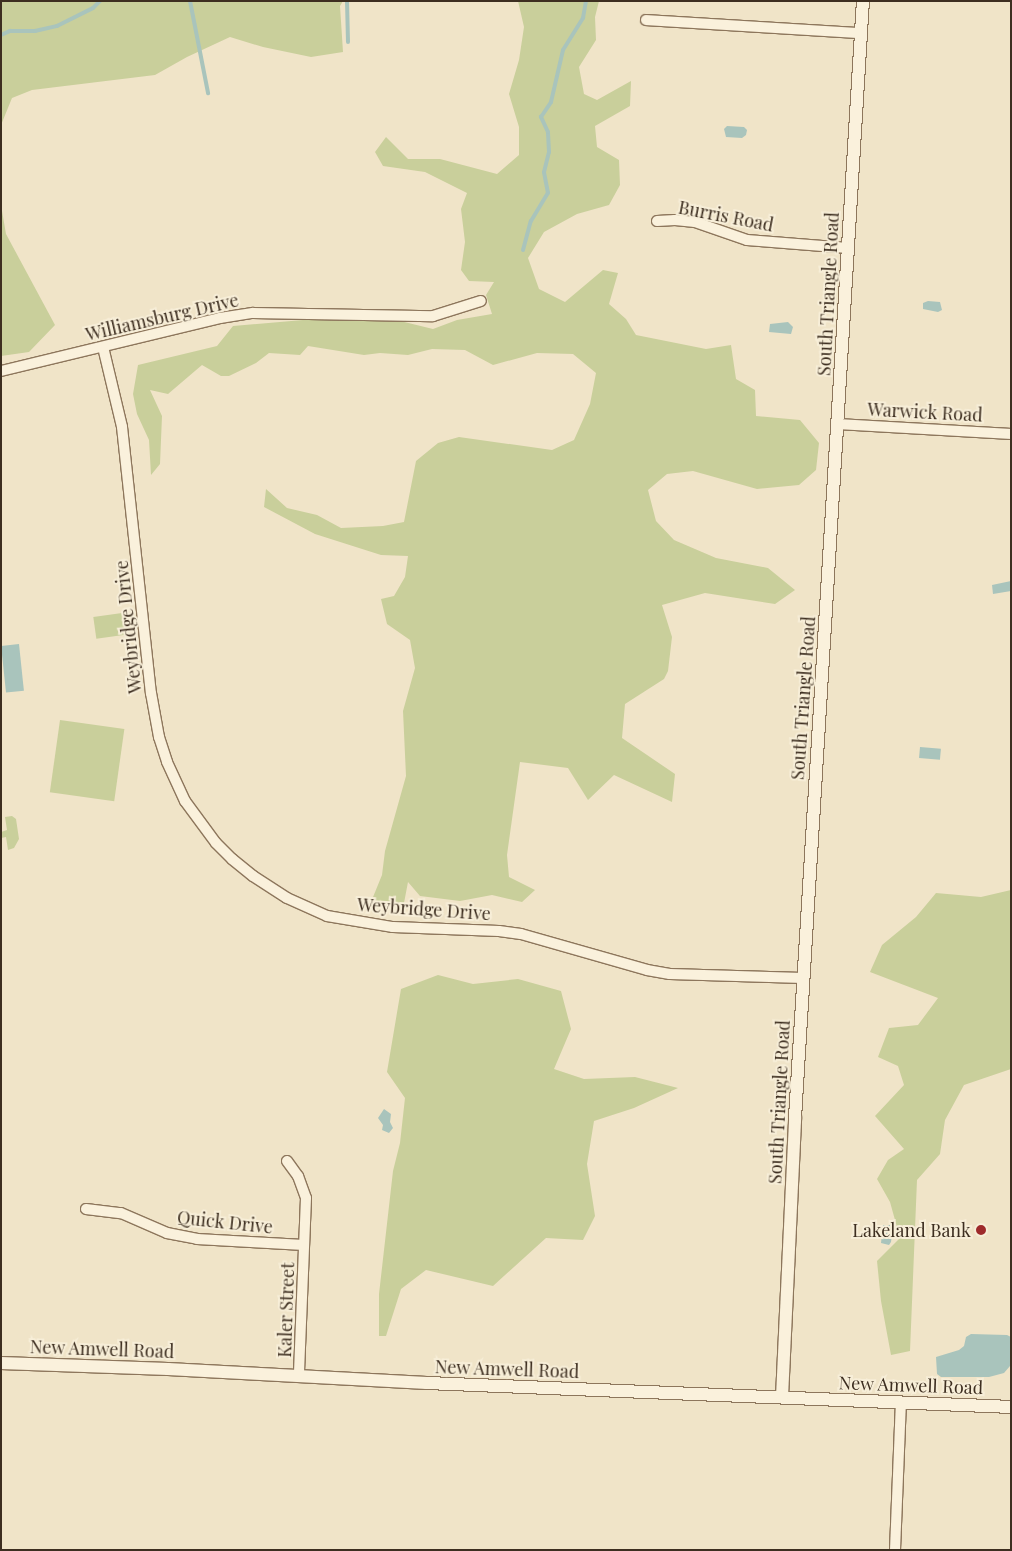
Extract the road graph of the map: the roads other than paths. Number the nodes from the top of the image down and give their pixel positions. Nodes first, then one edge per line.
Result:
1 (864, 1) edge
2 (646, 20) dead end
3 (861, 33) junction
4 (657, 221) dead end
5 (848, 248) junction
6 (481, 301) dead end
7 (103, 347) junction
8 (1, 371) edge
9 (838, 424) junction
10 (1011, 434) edge
11 (804, 978) junction
12 (287, 1161) dead end
13 (86, 1209) dead end
14 (304, 1245) junction
15 (1, 1363) edge
16 (300, 1376) junction
17 (782, 1397) junction
18 (901, 1403) junction
19 (1011, 1407) edge
20 (895, 1550) edge

1 - 3 street, South Triangle Road
2 - 3 street
3 - 5 street, South Triangle Road
4 - 5 street, Burris Road
5 - 9 street, South Triangle Road
6 - 7 street, Williamsburg Drive
7 - 8 street, Williamsburg Drive
7 - 11 street, Weybridge Drive
9 - 10 street, Warwick Road
9 - 11 street, South Triangle Road
11 - 17 street, South Triangle Road
12 - 14 street, Kaler Street
13 - 14 street, Quick Drive
14 - 16 street, Kaler Street
15 - 16 street, New Amwell Road
16 - 17 street, New Amwell Road
17 - 18 street, New Amwell Road
18 - 19 street, New Amwell Road
18 - 20 street

